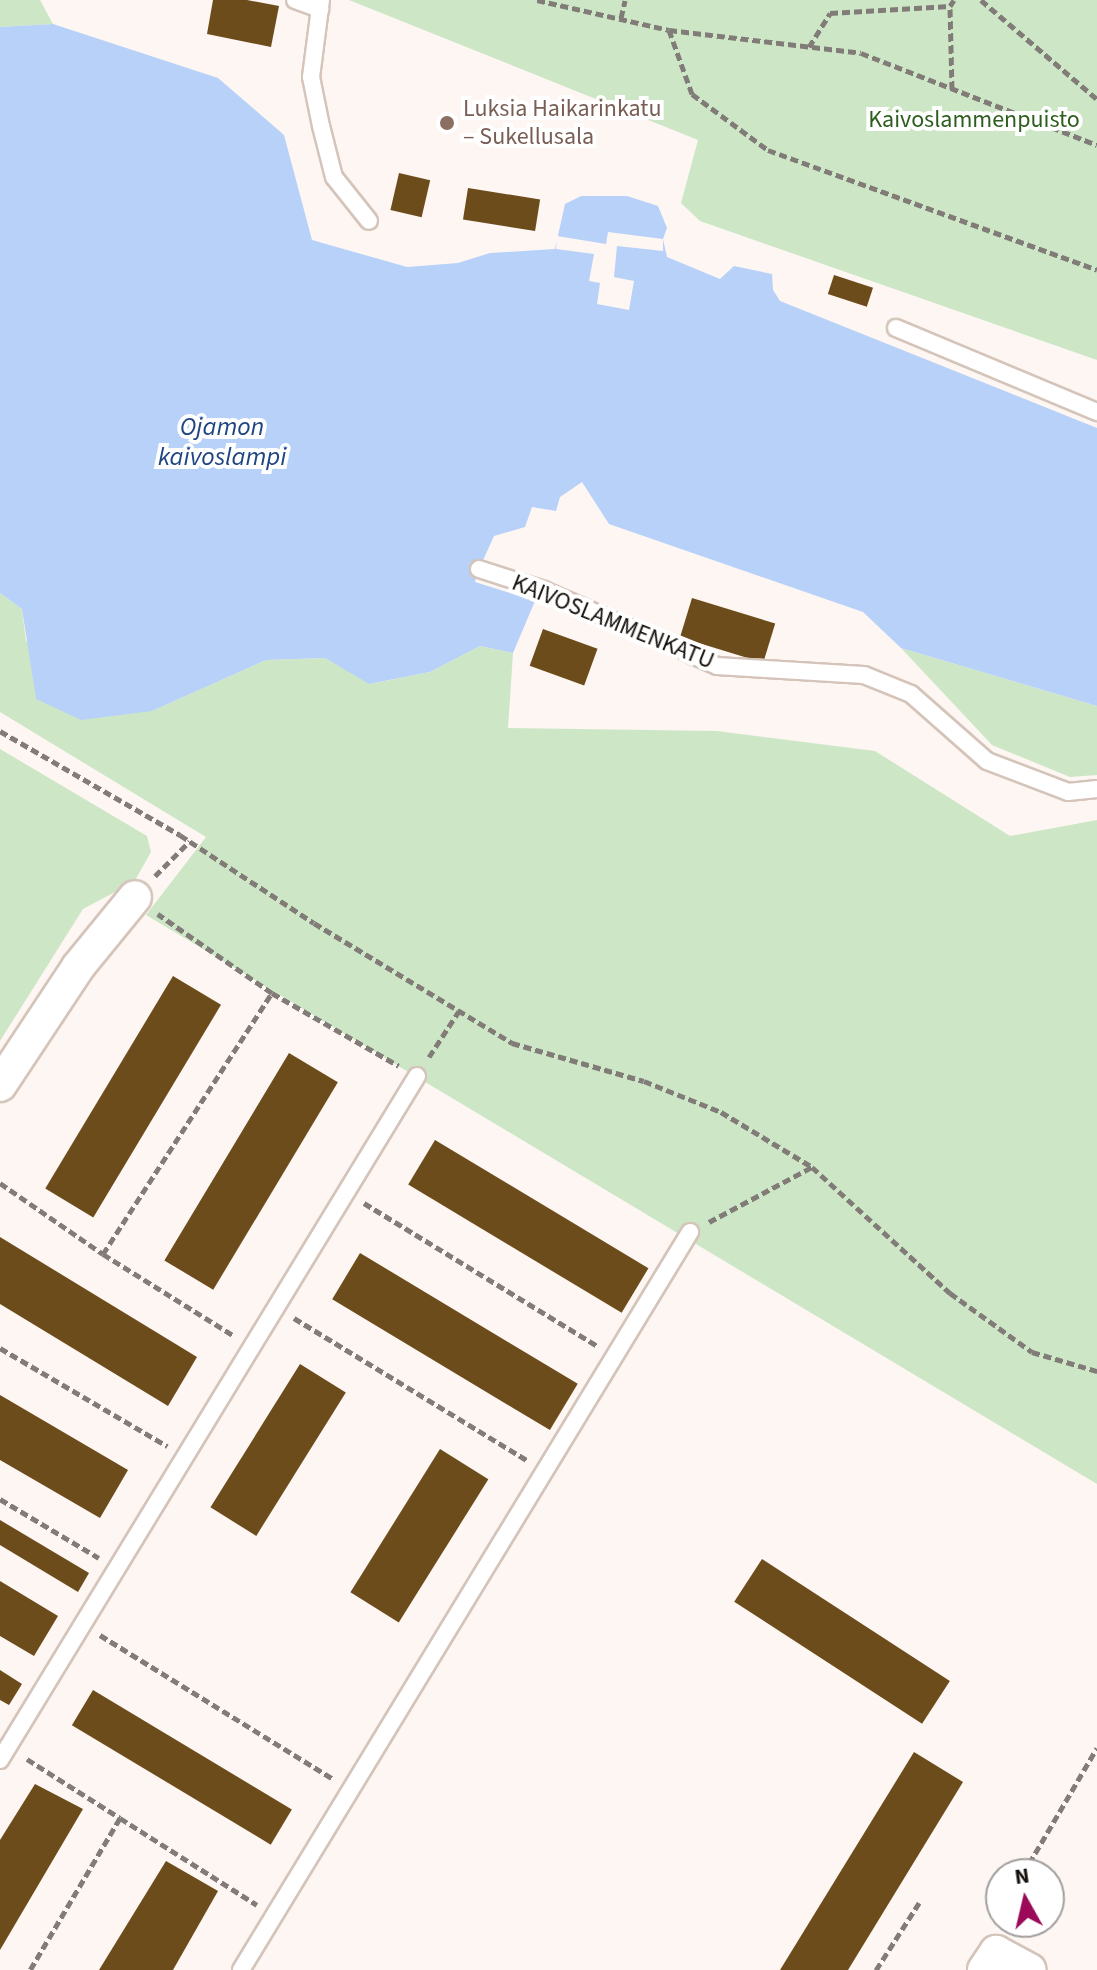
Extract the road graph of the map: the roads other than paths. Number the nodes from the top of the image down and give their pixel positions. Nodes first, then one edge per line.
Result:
1 (295, 0) edge
2 (320, 4) edge
3 (369, 221) dead end
4 (896, 328) dead end
5 (1097, 412) edge
6 (479, 569) dead end
7 (1097, 789) edge
8 (135, 897) road end
9 (417, 1076) road end
10 (0, 1085) edge
11 (690, 1232) road end
12 (4, 1754) edge
13 (241, 1970) edge
14 (984, 1970) edge
15 (1030, 1970) edge

1 - 2 lane
2 - 3 lane
4 - 5 lane
6 - 7 lane, KAIVOSLAMMENKATU
8 - 10 street
9 - 12 lane
11 - 13 lane
14 - 15 street

